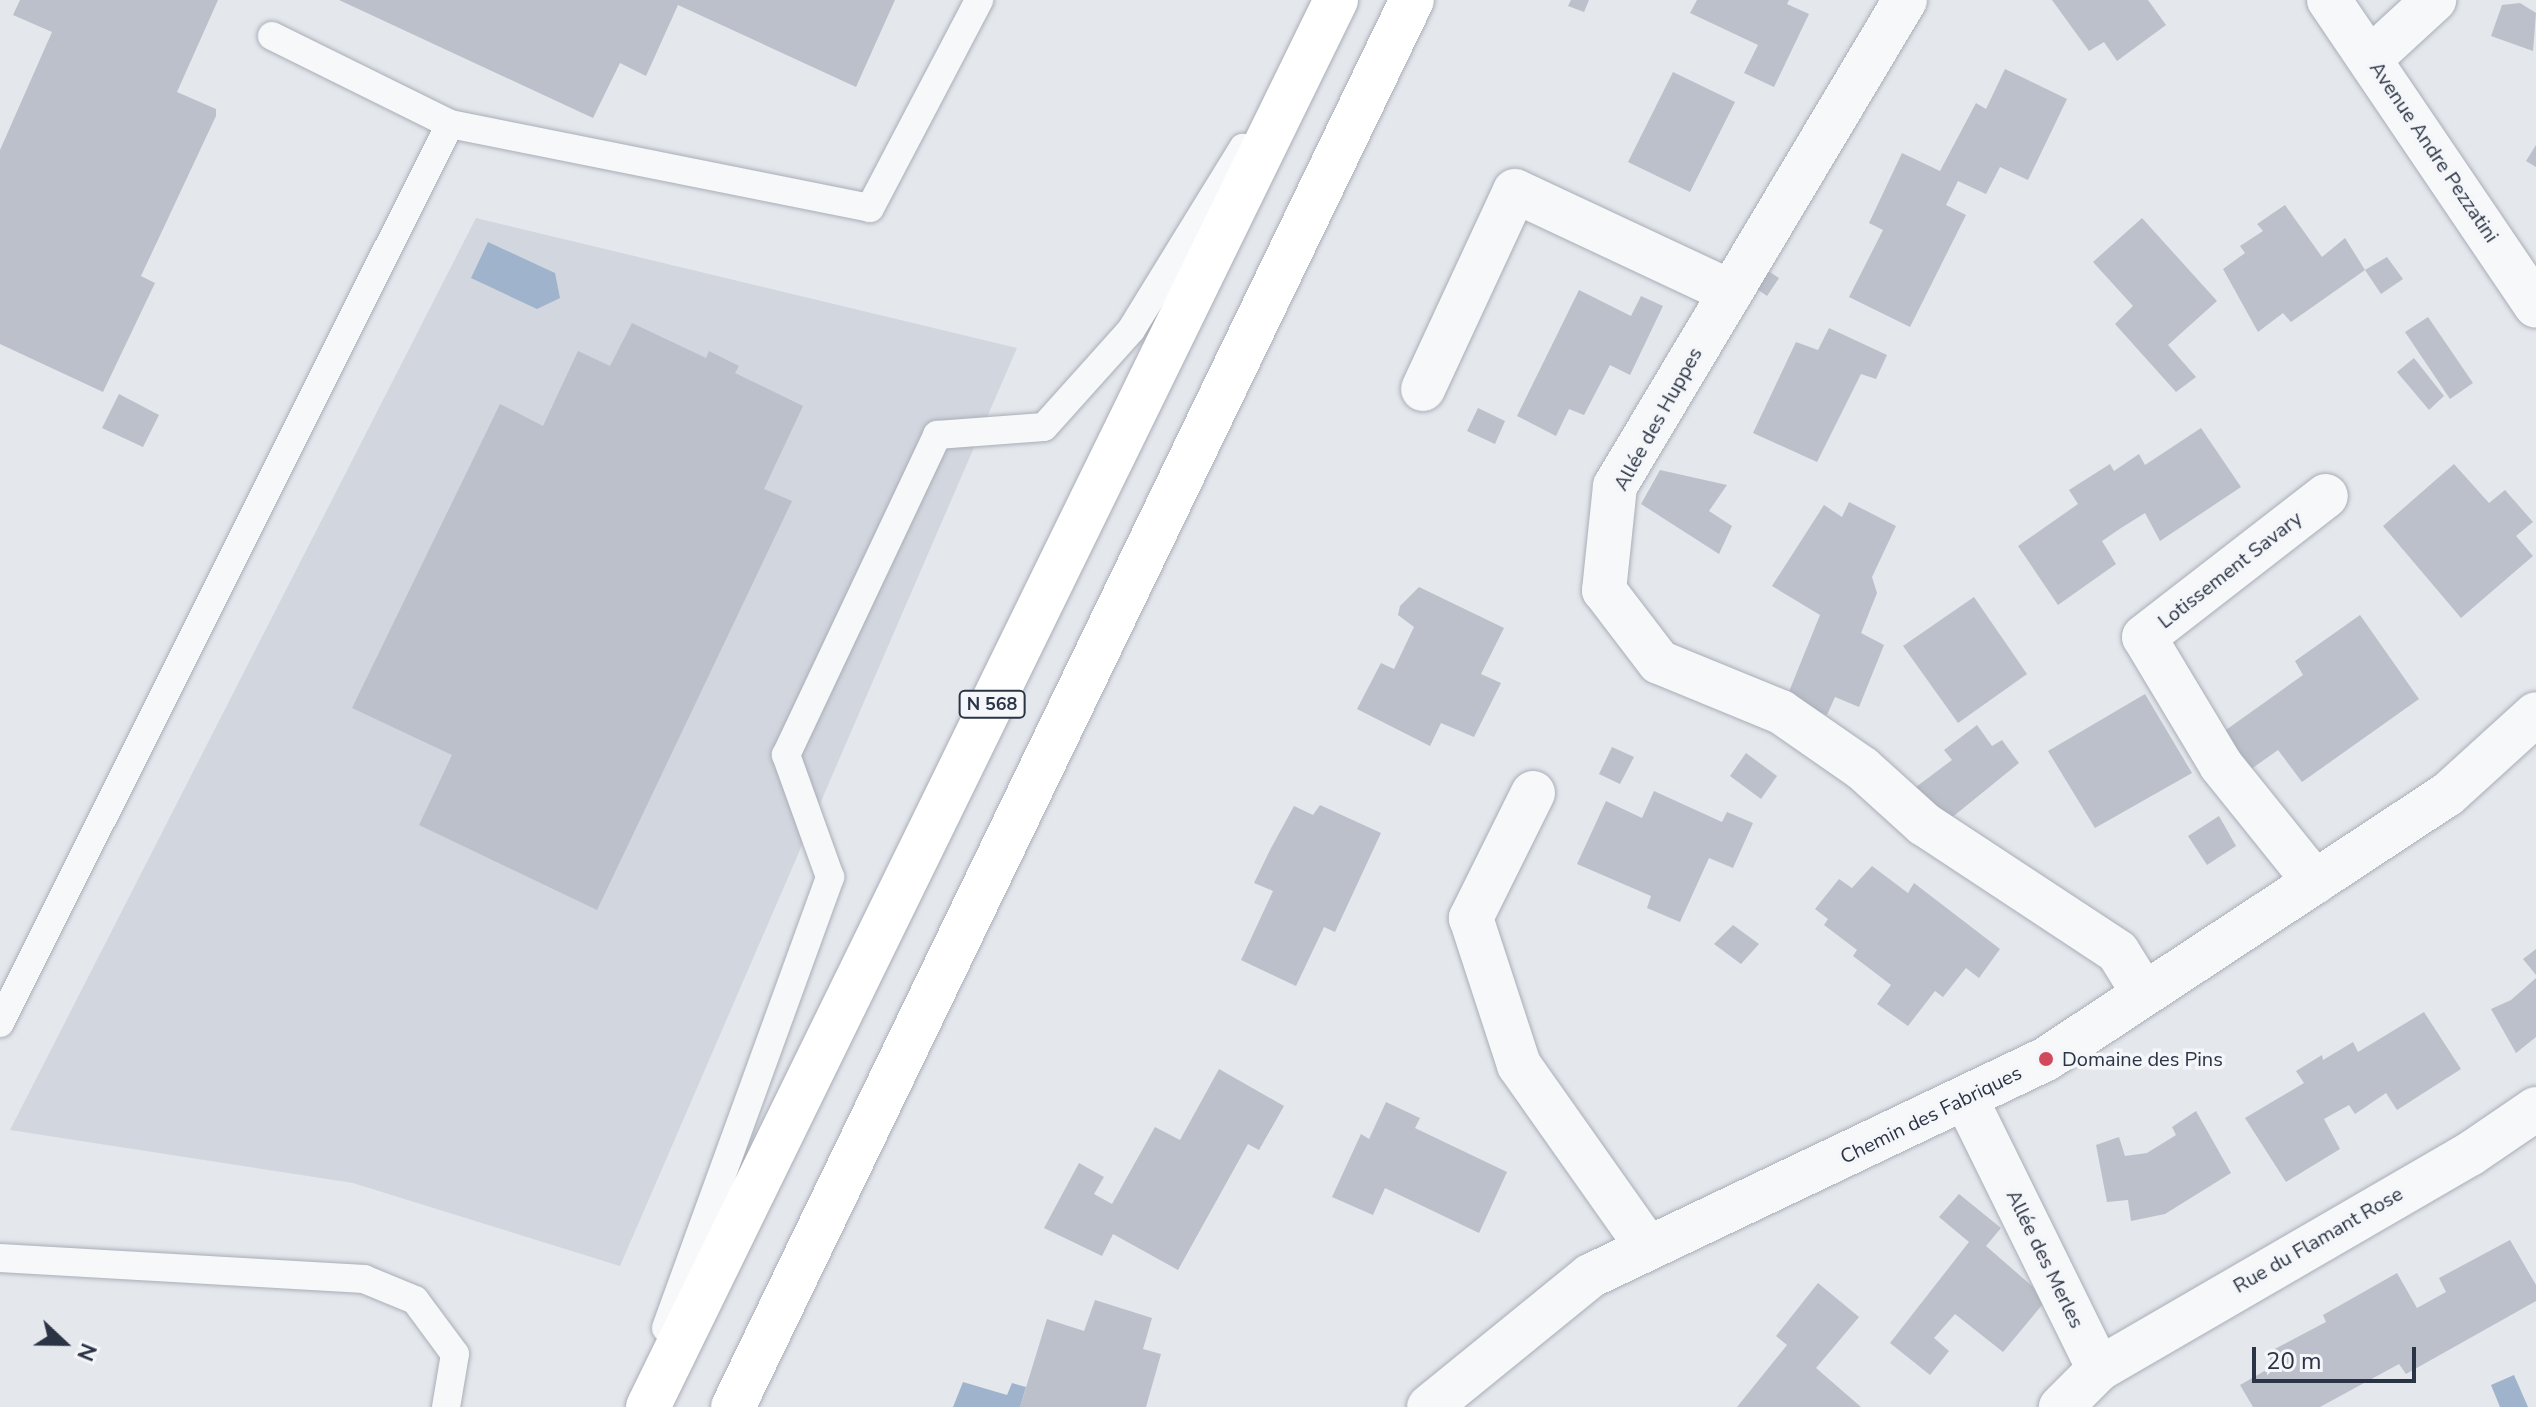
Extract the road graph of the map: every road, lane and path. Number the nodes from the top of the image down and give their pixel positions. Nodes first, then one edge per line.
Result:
1 (979, 0) edge
2 (1335, 0) edge
3 (1412, 0) edge
4 (1905, 0) edge
5 (2329, 0) edge
6 (2434, 0) edge
7 (272, 36) dead end
8 (2371, 58) junction
9 (450, 124) junction
10 (1731, 292) junction
11 (2536, 306) edge
12 (1423, 389) dead end
13 (2326, 496) dead end
14 (2536, 714) edge
15 (1533, 793) dead end
16 (2315, 882) junction
17 (2144, 994) junction
18 (0, 1023) edge
19 (1967, 1101) junction
20 (2536, 1109) edge
21 (1648, 1248) junction
22 (0, 1258) edge
23 (2099, 1369) junction
24 (446, 1407) edge
25 (636, 1407) edge
26 (648, 1407) edge
27 (733, 1407) edge
28 (1429, 1407) edge
29 (2061, 1407) edge

1 - 9 lane
2 - 25 lane
2 - 26 highway, N 568
3 - 27 highway
4 - 10 street, Allée des Huppes
5 - 8 street, Avenue Andre Pezzatini
6 - 8 street
7 - 9 lane
8 - 11 street, Avenue Andre Pezzatini
9 - 18 lane
10 - 12 street
10 - 17 street, Allée des Huppes
13 - 16 street, Lotissement Savary
14 - 16 street, Chemin des Fabriques
15 - 21 street
16 - 17 street, Chemin des Fabriques
17 - 19 street, Chemin des Fabriques
19 - 21 street, Chemin des Fabriques
19 - 23 street, Allée des Merles
20 - 23 street, Rue du Flamant Rose
21 - 28 street, Chemin des Fabriques
22 - 24 lane
23 - 29 street

